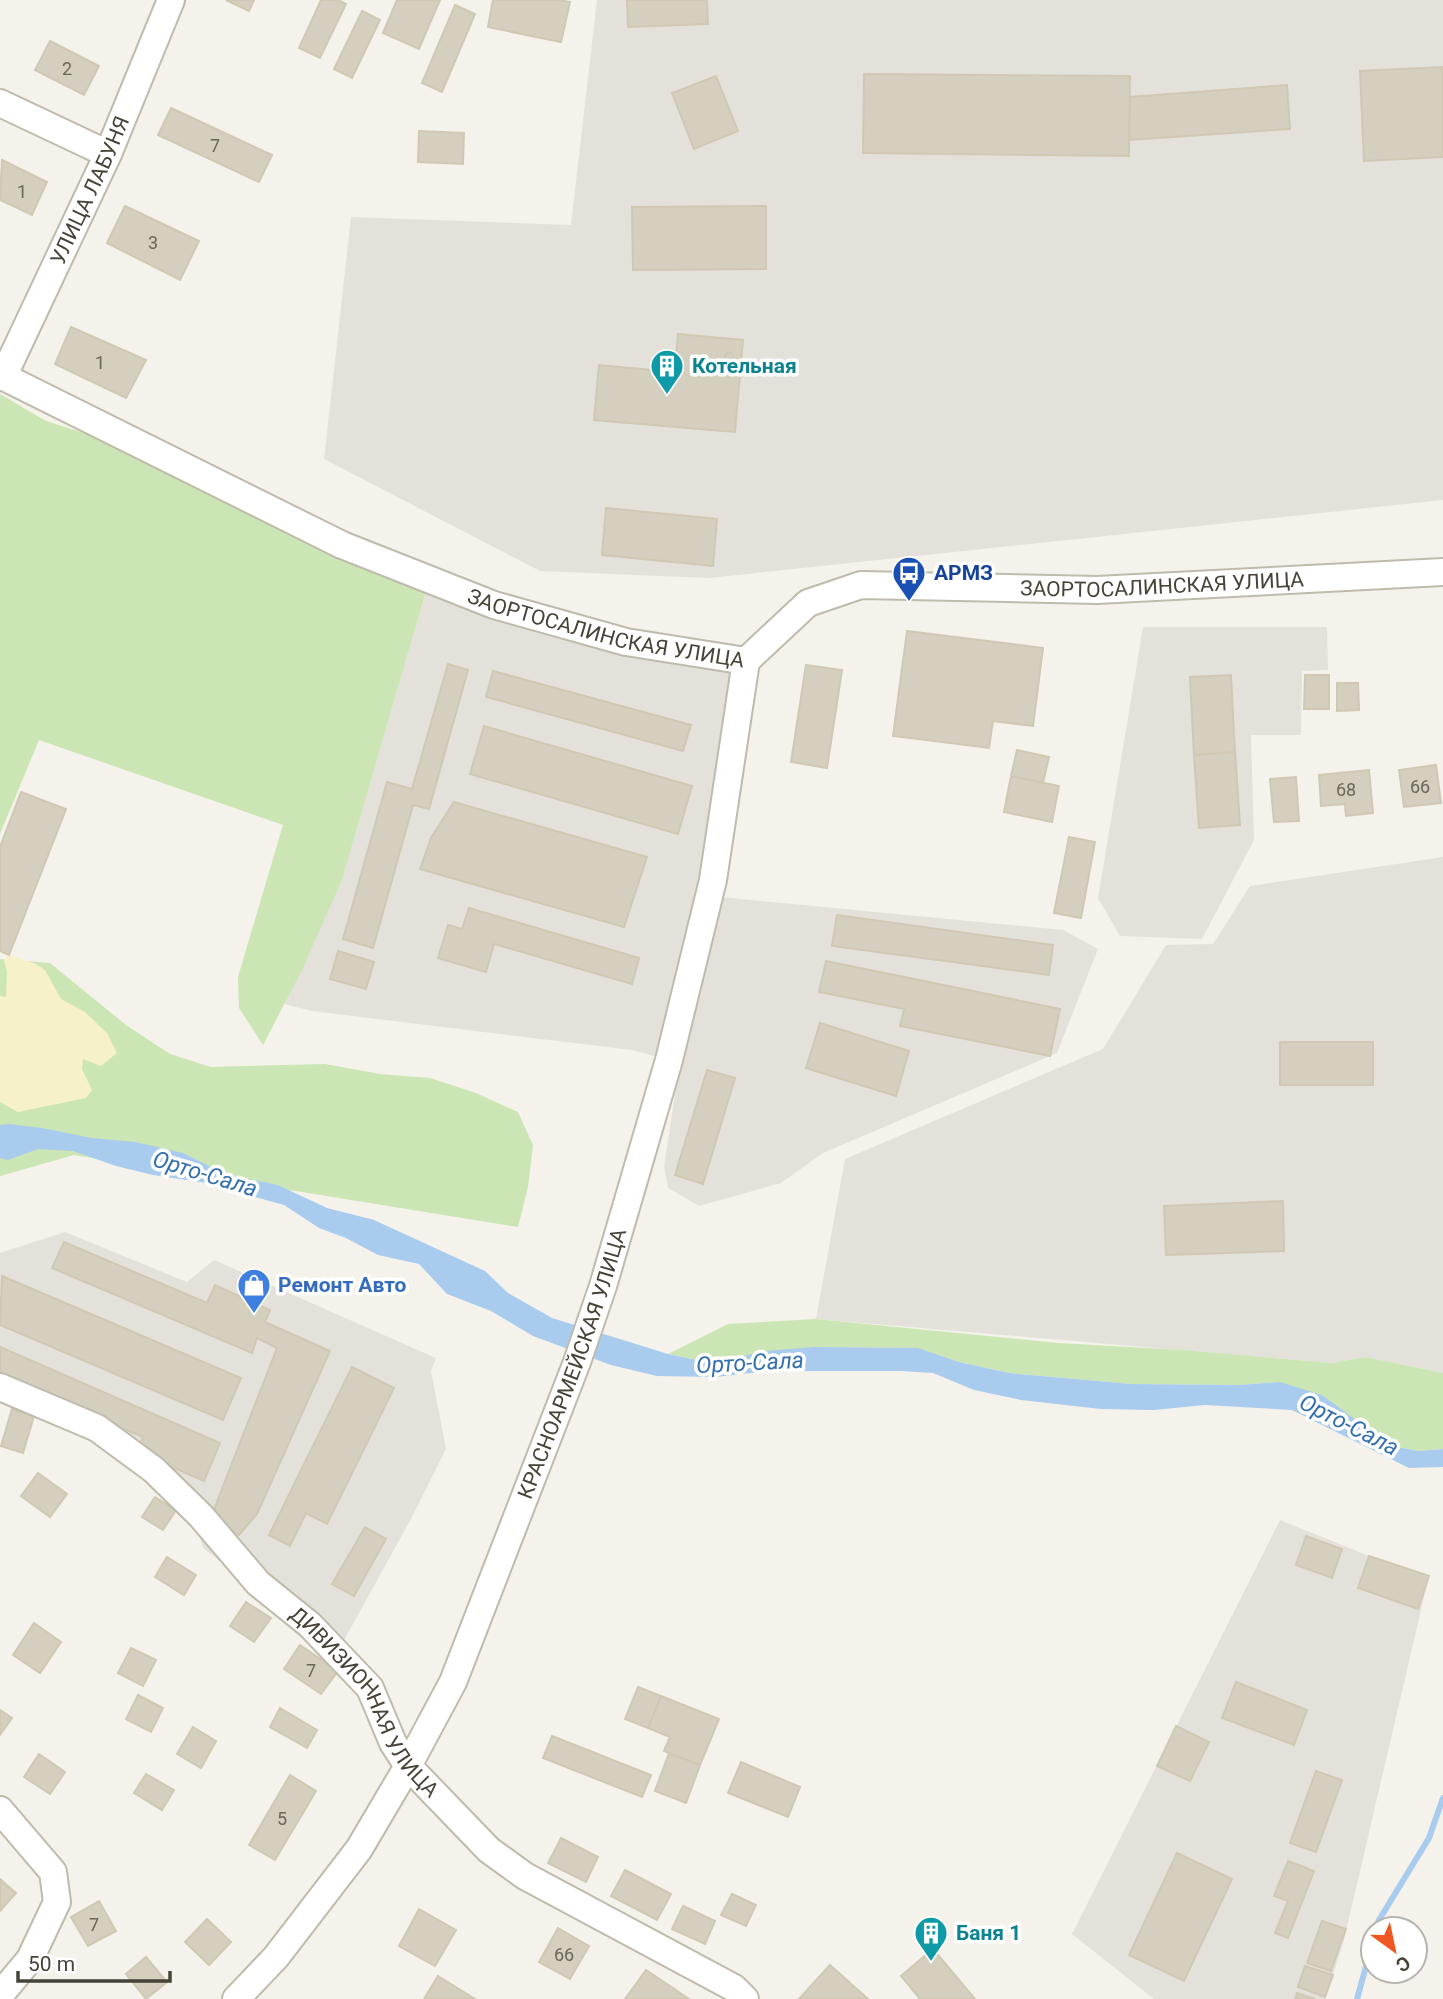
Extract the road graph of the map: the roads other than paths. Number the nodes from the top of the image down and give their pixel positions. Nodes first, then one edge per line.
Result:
1 (172, 0) edge
2 (0, 103) edge
3 (108, 154) junction
4 (2, 376) edge
5 (1443, 572) edge
6 (746, 661) junction
7 (0, 1387) edge
8 (408, 1766) junction
9 (0, 1811) edge
10 (0, 1994) edge
11 (236, 1999) edge
12 (746, 1999) edge

1 - 3 street, УЛИЦА ЛАБУНЯ
2 - 3 street
3 - 4 street, УЛИЦА ЛАБУНЯ
4 - 6 street, ЗАОРТОСАЛИНСКАЯ УЛИЦА
5 - 6 street, ЗАОРТОСАЛИНСКАЯ УЛИЦА
6 - 8 street, КРАСНОАРМЕЙСКАЯ УЛИЦА
7 - 8 street, ДИВИЗИОННАЯ УЛИЦА
8 - 11 street, КРАСНОАРМЕЙСКАЯ УЛИЦА
8 - 12 street, ДИВИЗИОННАЯ УЛИЦА
9 - 10 street

